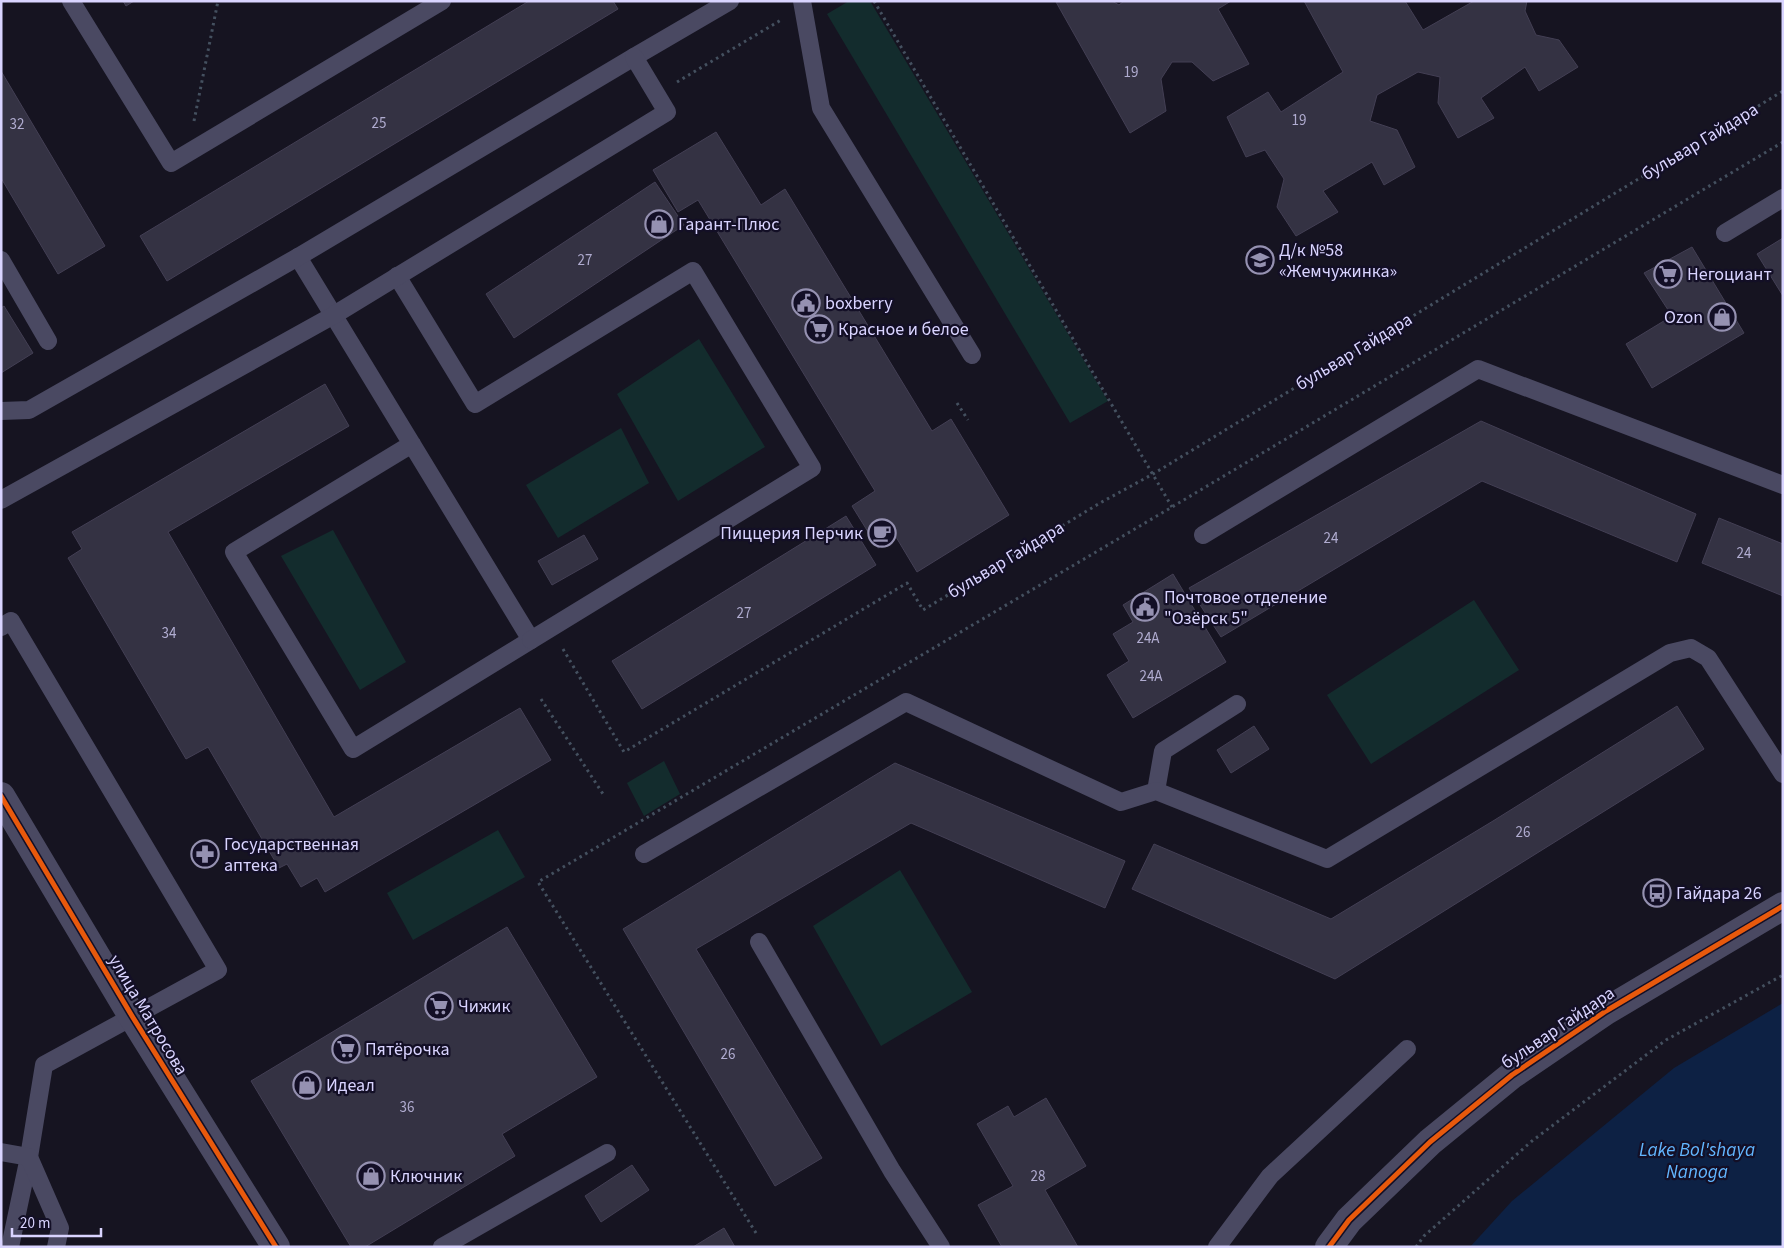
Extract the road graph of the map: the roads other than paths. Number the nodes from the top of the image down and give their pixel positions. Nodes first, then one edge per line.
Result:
1 (71, 1) edge
2 (442, 1) edge
3 (730, 1) edge
4 (802, 1) edge
5 (634, 57) junction
6 (1783, 198) edge
7 (1725, 233) dead end
8 (298, 257) junction
9 (1, 260) edge
10 (397, 276) junction
11 (334, 315) junction
12 (48, 342) dead end
13 (972, 355) dead end
14 (1, 411) edge
15 (412, 444) junction
16 (1783, 485) edge
17 (1, 500) edge
18 (1203, 535) dead end
19 (1, 626) edge
20 (531, 640) junction
21 (1236, 704) dead end
22 (1783, 774) edge
23 (1156, 791) junction
24 (1, 796) edge
25 (644, 854) dead end
26 (1783, 906) edge
27 (759, 942) dead end
28 (132, 1016) junction
29 (1407, 1049) dead end
30 (1, 1152) edge
31 (607, 1153) dead end
32 (30, 1157) junction
33 (10, 1247) edge
34 (56, 1247) edge
35 (276, 1247) edge
36 (442, 1247) edge
37 (941, 1247) edge
38 (1217, 1247) edge
39 (1329, 1247) edge

1 - 2 lane
3 - 5 lane
4 - 13 lane
5 - 8 lane
5 - 10 lane
6 - 7 lane
8 - 11 lane
8 - 14 lane
9 - 12 lane
10 - 11 lane
10 - 20 lane
11 - 15 lane
11 - 17 lane
15 - 20 lane
15 - 20 lane
16 - 18 lane
19 - 28 lane
21 - 23 lane
22 - 23 lane
23 - 25 lane
24 - 28 street, улица Матросова
26 - 39 street, бульвар Гайдара
27 - 37 lane
28 - 32 lane
28 - 35 street, улица Матросова
29 - 38 lane
30 - 32 lane
31 - 36 lane
32 - 33 lane
32 - 34 lane

